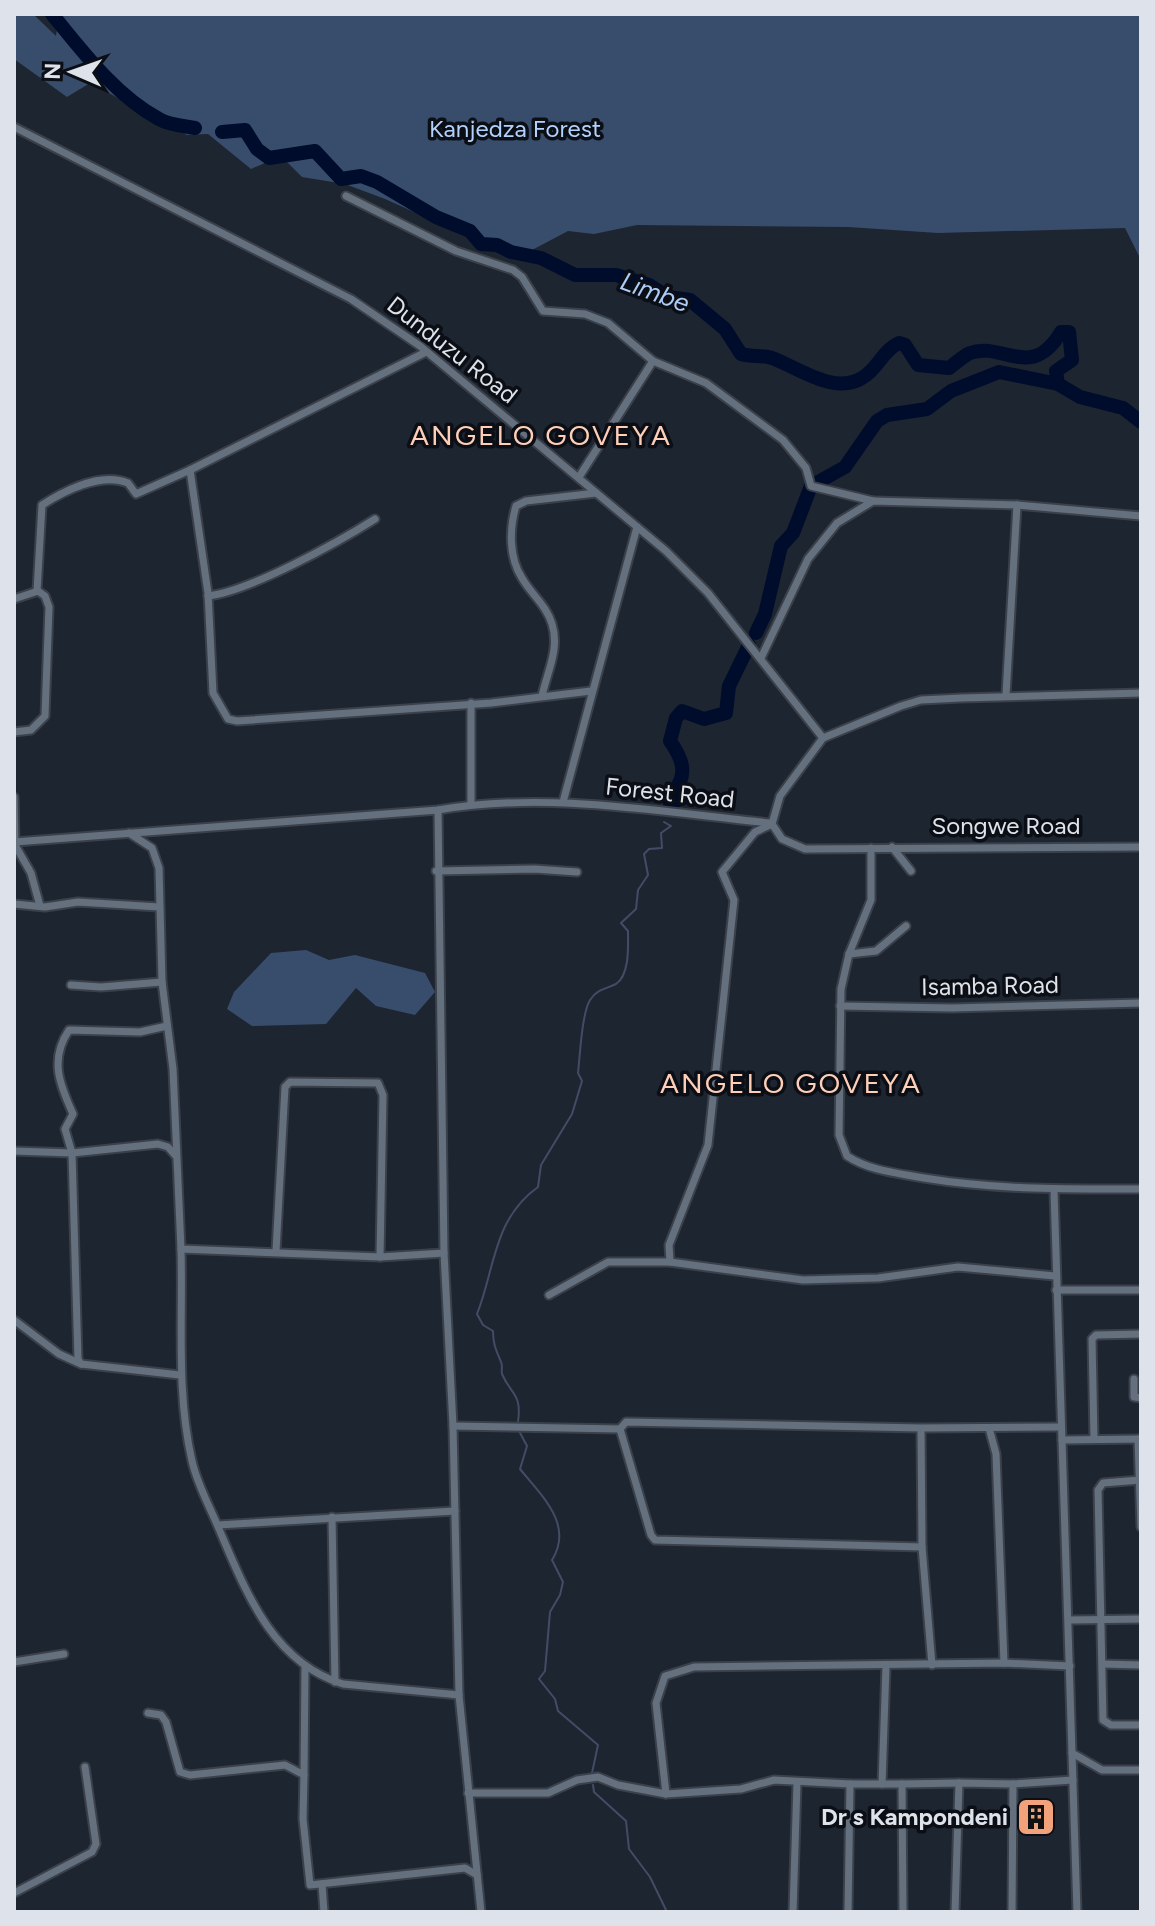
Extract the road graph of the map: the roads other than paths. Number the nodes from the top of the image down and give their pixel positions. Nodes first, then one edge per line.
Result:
1 (14, 127) edge
2 (346, 196) dead end
3 (426, 352) junction
4 (653, 361) junction
5 (190, 470) junction
6 (579, 477) junction
7 (596, 493) junction
8 (873, 501) junction
9 (1017, 505) junction
10 (1141, 516) edge
11 (375, 519) dead end
12 (637, 527) junction
13 (37, 591) junction
14 (208, 596) junction
15 (14, 599) edge
16 (761, 658) junction
17 (591, 691) junction
18 (1141, 693) edge
19 (1006, 695) junction
20 (542, 696) junction
21 (471, 703) junction
22 (14, 732) edge
23 (823, 738) junction
24 (14, 797) edge
25 (563, 802) junction
26 (471, 804) junction
27 (438, 810) junction
28 (772, 824) junction
29 (129, 833) junction
30 (16, 842) edge
31 (892, 847) junction
32 (1141, 847) edge
33 (871, 848) junction
34 (436, 871) junction
35 (911, 871) dead end
36 (577, 872) dead end
37 (14, 904) edge
38 (40, 906) junction
39 (159, 907) junction
40 (906, 926) dead end
41 (849, 954) junction
42 (162, 982) junction
43 (71, 985) dead end
44 (1141, 1003) edge
45 (840, 1006) junction
46 (167, 1026) junction
47 (14, 1151) edge
48 (72, 1153) junction
49 (175, 1155) junction
50 (1141, 1189) edge
51 (1054, 1191) junction
52 (181, 1249) junction
53 (276, 1251) junction
54 (444, 1253) junction
55 (380, 1257) junction
56 (670, 1262) junction
57 (1055, 1276) junction
58 (1056, 1290) junction
59 (1141, 1290) edge
60 (549, 1295) dead end
61 (14, 1320) edge
62 (1141, 1334) edge
63 (81, 1364) junction
64 (180, 1375) junction
65 (1134, 1379) dead end
66 (1141, 1398) edge
67 (453, 1426) junction
68 (1061, 1427) junction
69 (921, 1428) junction
70 (989, 1428) junction
71 (620, 1429) junction
72 (1094, 1439) junction
73 (1139, 1439) edge
74 (1062, 1440) junction
75 (1140, 1480) edge
76 (455, 1511) junction
77 (332, 1517) junction
78 (218, 1525) junction
79 (1141, 1527) edge
80 (922, 1547) junction
81 (1102, 1619) junction
82 (1141, 1619) edge
83 (1070, 1620) junction
84 (64, 1654) dead end
85 (14, 1662) edge
86 (1004, 1663) junction
87 (1103, 1664) junction
88 (932, 1665) junction
89 (1141, 1665) edge
90 (886, 1666) junction
91 (1070, 1666) junction
92 (305, 1667) junction
93 (335, 1682) junction
94 (459, 1695) junction
95 (148, 1713) dead end
96 (1141, 1725) edge
97 (1072, 1753) junction
98 (85, 1767) dead end
99 (1141, 1770) edge
100 (304, 1775) junction
101 (1073, 1780) junction
102 (797, 1783) junction
103 (959, 1783) junction
104 (850, 1784) junction
105 (882, 1784) junction
106 (902, 1784) junction
107 (1013, 1784) junction
108 (468, 1793) junction
109 (666, 1794) junction
110 (477, 1875) junction
111 (322, 1884) junction
112 (14, 1893) edge
113 (324, 1912) edge
114 (481, 1912) edge
115 (793, 1912) edge
116 (848, 1912) edge
117 (903, 1912) edge
118 (955, 1912) edge
119 (1012, 1912) edge
120 (1077, 1912) edge

1 - 3 street, Dunduzu Road
2 - 4 street
3 - 5 street
3 - 6 street, Dunduzu Road
4 - 6 street
4 - 8 street
5 - 13 street
5 - 14 street
6 - 7 street, Dunduzu Road
7 - 12 street, Dunduzu Road
7 - 20 street
8 - 9 street
8 - 16 street
9 - 10 street
9 - 19 street
11 - 14 street
12 - 16 street, Dunduzu Road
12 - 17 street
13 - 15 street
13 - 22 street
14 - 21 street
16 - 23 street, Dunduzu Road
17 - 20 street
17 - 25 street
18 - 19 street
19 - 23 street
20 - 21 street
21 - 26 street
23 - 28 street
24 - 30 street
25 - 26 street, Forest Road
25 - 28 street, Forest Road
26 - 27 street, Forest Road
27 - 29 street, Forest Road
27 - 34 street
28 - 33 street, Songwe Road
28 - 56 street
29 - 30 street, Forest Road
29 - 39 street
30 - 38 street
31 - 32 street, Songwe Road
31 - 33 street, Songwe Road
31 - 35 street
33 - 41 street
34 - 36 street
34 - 54 street
37 - 38 street
38 - 39 street
39 - 42 street
40 - 41 street
41 - 45 street
42 - 43 street
42 - 46 street
44 - 45 street, Isamba Road
45 - 51 street
46 - 48 street
46 - 49 street
47 - 48 street
48 - 49 street
48 - 63 street
49 - 52 street
50 - 51 street
51 - 57 street
52 - 53 street
52 - 64 street
53 - 55 street
53 - 55 street
54 - 55 street
54 - 67 street
56 - 57 street
56 - 60 street
57 - 58 street
58 - 59 street
58 - 68 street
61 - 63 street
62 - 72 street
63 - 64 street
64 - 78 street
65 - 66 street
67 - 71 street
67 - 76 street
68 - 70 street
68 - 74 street
69 - 70 street
69 - 71 street
69 - 80 street
70 - 86 street
71 - 80 street
72 - 73 street
72 - 74 street
73 - 75 street
74 - 83 street
75 - 79 street
75 - 81 street
76 - 77 street
76 - 94 street
77 - 78 street
77 - 93 street
78 - 92 street
80 - 88 street
81 - 82 street
81 - 83 street
81 - 87 street
83 - 91 street
84 - 85 street
86 - 88 street
86 - 91 street
87 - 89 street
87 - 96 street
88 - 90 street
90 - 105 street
90 - 109 street
91 - 97 street
92 - 93 street
92 - 100 street
93 - 94 street
94 - 108 street
95 - 100 street
97 - 99 street
97 - 101 street
98 - 112 street
100 - 111 street
101 - 107 street
101 - 120 street
102 - 104 street
102 - 109 street
102 - 115 street
103 - 106 street
103 - 107 street
103 - 118 street
104 - 105 street
104 - 116 street
105 - 106 street
106 - 117 street
107 - 119 street
108 - 109 street
108 - 110 street
110 - 111 street
110 - 114 street
111 - 113 street

